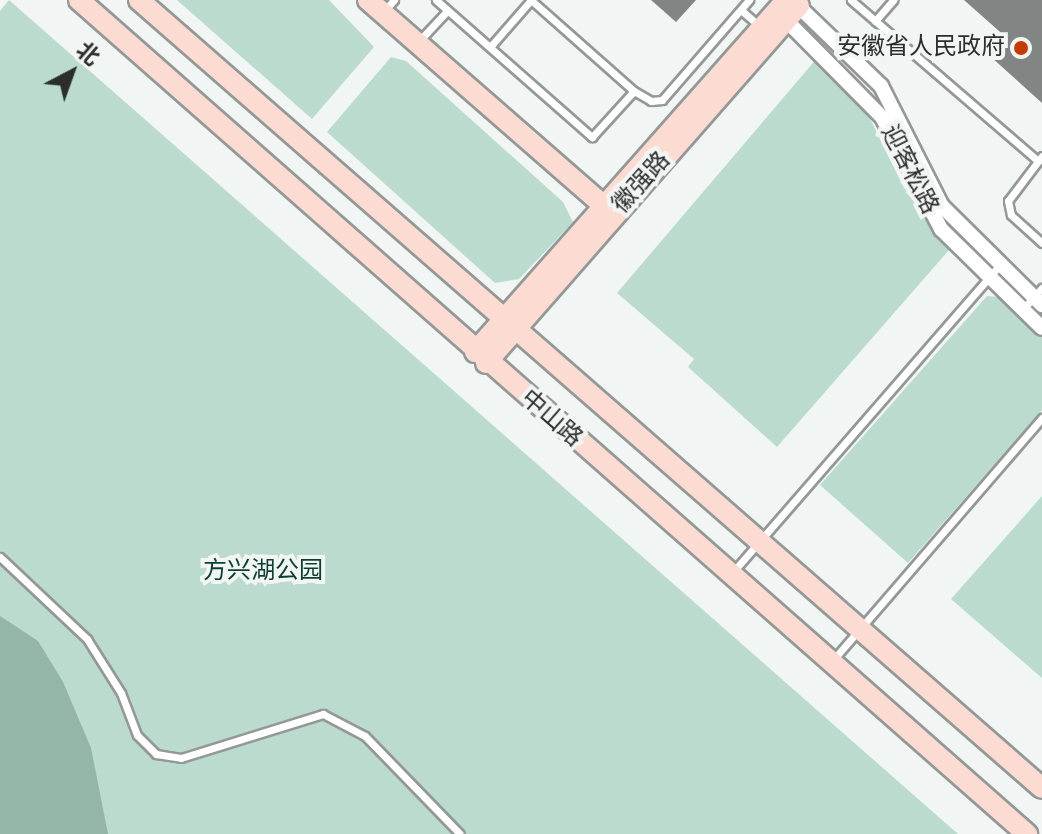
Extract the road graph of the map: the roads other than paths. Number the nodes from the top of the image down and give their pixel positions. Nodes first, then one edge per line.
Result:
1 (79, 0) edge
2 (139, 0) edge
3 (436, 0) edge
4 (531, 0) edge
5 (749, 0) edge
6 (851, 0) edge
7 (893, 0) edge
8 (382, 4) edge
9 (788, 7) edge
10 (741, 10) junction
11 (447, 11) junction
12 (875, 21) junction
13 (767, 32) junction
14 (417, 43) junction
15 (490, 47) junction
16 (635, 92) junction
17 (1040, 158) edge
18 (608, 210) junction
19 (1042, 243) edge
20 (999, 266) junction
21 (987, 280) junction
22 (1039, 297) edge
23 (1022, 310) junction
24 (510, 324) junction
25 (1042, 328) edge
26 (480, 358) junction
27 (1042, 418) edge
28 (760, 541) junction
29 (0, 557) edge
30 (731, 574) junction
31 (860, 629) junction
32 (832, 662) junction
33 (1042, 788) edge
34 (460, 834) edge
35 (1027, 834) edge

1 - 26 main road, 中山路
2 - 24 main road, 中山路
3 - 11 lane
4 - 15 lane
4 - 16 lane
5 - 10 lane
6 - 12 lane
7 - 12 lane
8 - 14 main road
9 - 13 main road, 徽强路
9 - 20 street, 迎客松路
9 - 21 street, 迎客松路
10 - 13 lane
10 - 16 lane
11 - 14 lane
11 - 15 lane
12 - 17 lane
13 - 18 main road, 徽强路
14 - 18 main road
15 - 16 lane
17 - 19 lane
18 - 24 main road, 徽强路
20 - 21 lane
20 - 22 street, 迎客松路
21 - 23 street, 迎客松路
21 - 28 lane
22 - 23 lane
23 - 25 street, 迎客松路
24 - 26 main road, 徽强路
24 - 28 main road, 中山路
26 - 30 main road, 中山路
27 - 31 lane
28 - 30 lane
28 - 31 main road, 中山路
29 - 34 lane
30 - 32 main road, 中山路
31 - 32 lane
31 - 33 main road, 中山路
32 - 35 main road, 中山路

